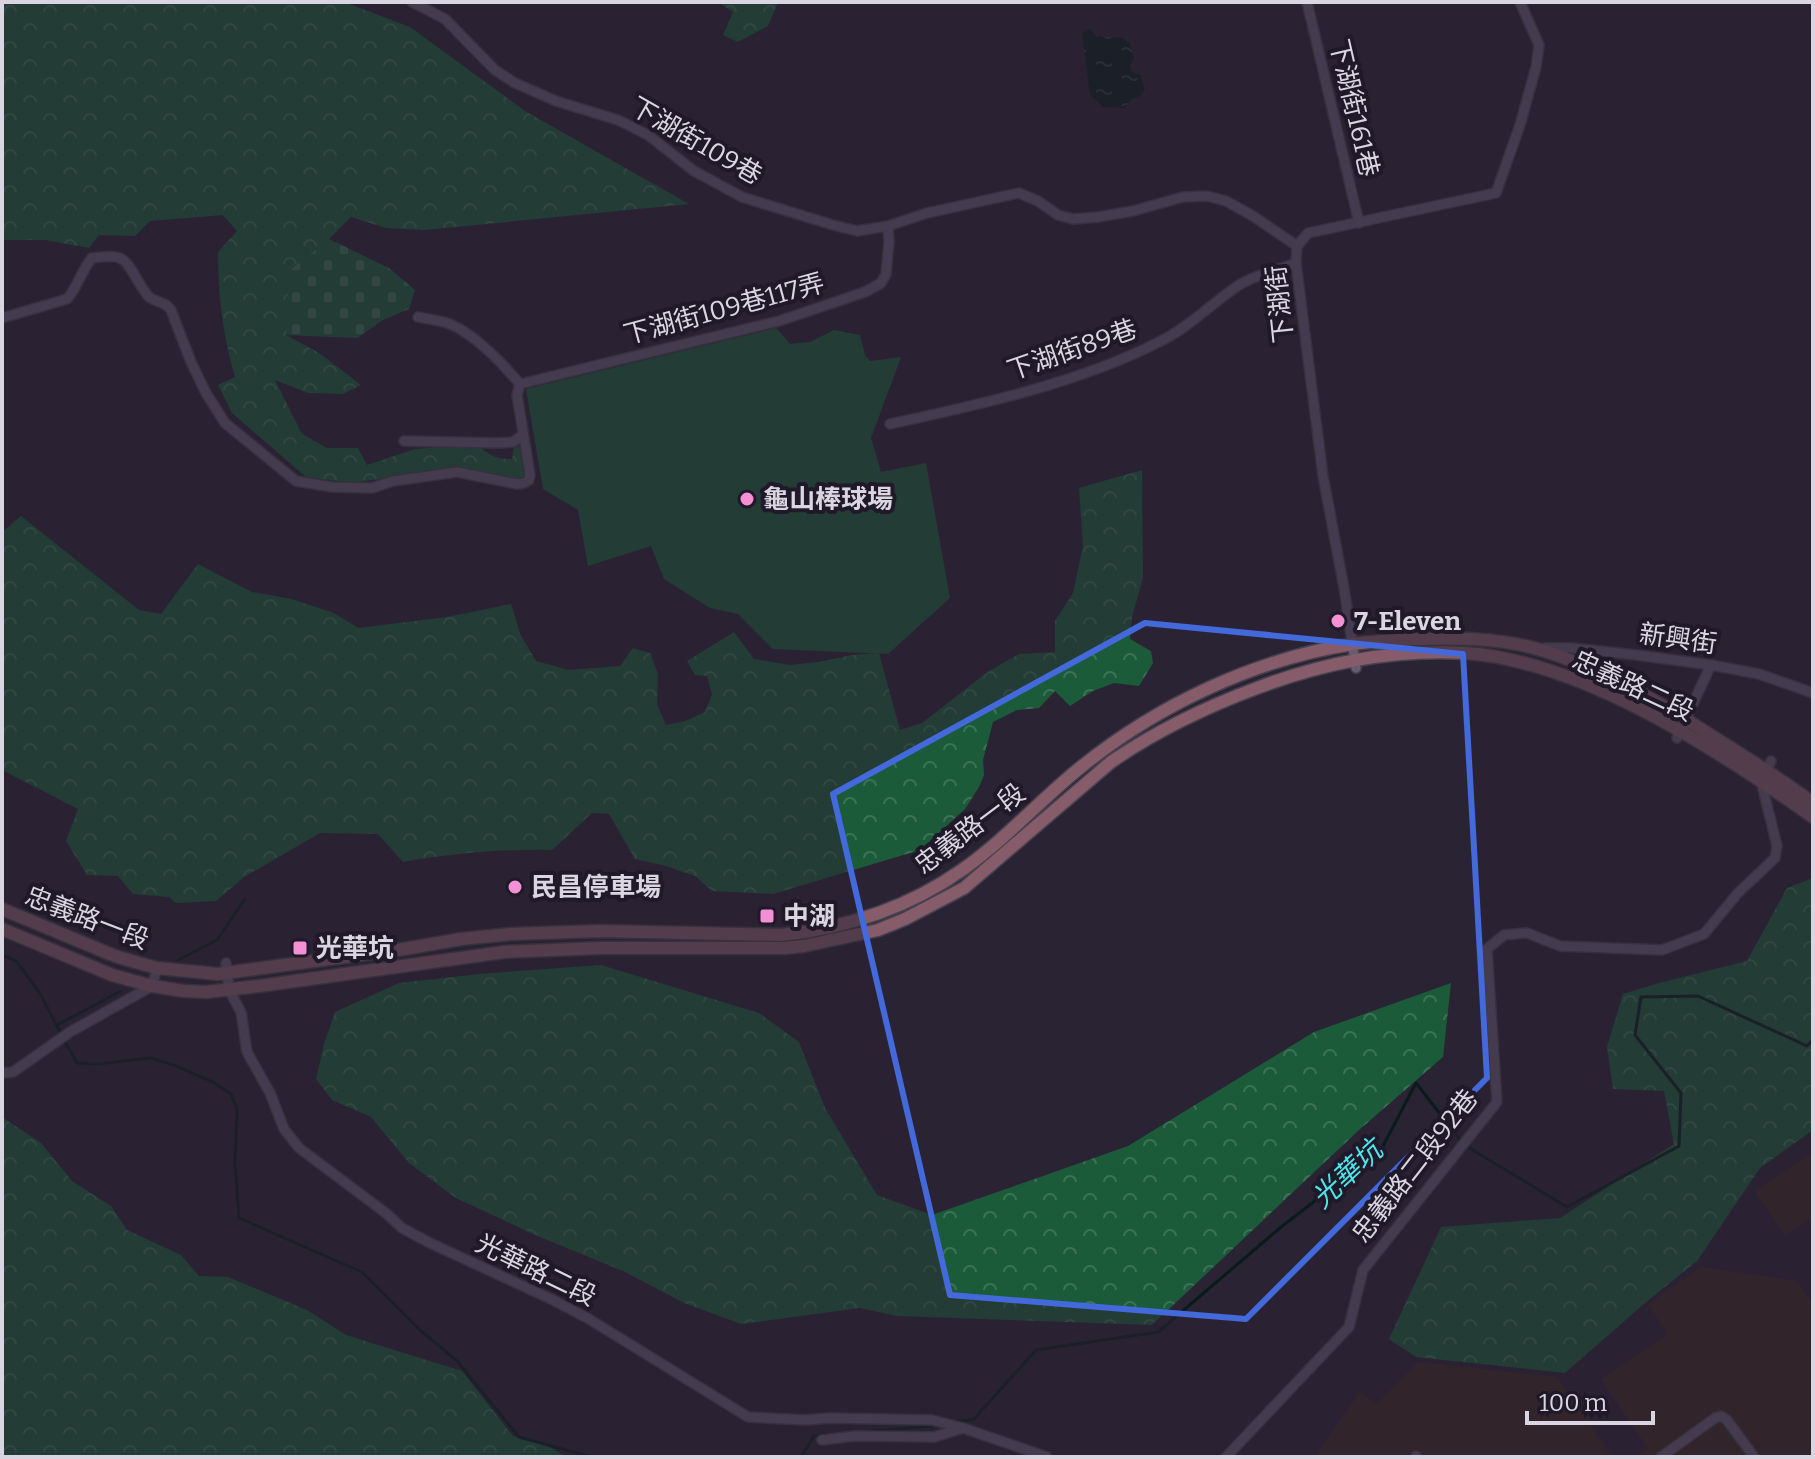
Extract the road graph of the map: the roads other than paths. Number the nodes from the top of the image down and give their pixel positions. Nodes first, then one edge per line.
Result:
1 (412, 2) edge
2 (1307, 2) edge
3 (1520, 2) edge
4 (1359, 223) junction
5 (888, 226) junction
6 (1297, 246) junction
7 (1296, 263) junction
8 (418, 317) dead end
9 (2, 318) edge
10 (520, 384) junction
11 (890, 424) dead end
12 (523, 435) junction
13 (404, 441) dead end
14 (1463, 637) joint
15 (1353, 644) junction
16 (1533, 648) junction
17 (1356, 664) junction
18 (1711, 665) junction
19 (1813, 693) edge
20 (1682, 730) junction
21 (1766, 771) junction
22 (1045, 791) junction
23 (1813, 803) edge
24 (1062, 810) junction
25 (1813, 817) edge
26 (2, 909) edge
27 (600, 927) junction
28 (2, 929) edge
29 (600, 952) junction
30 (157, 968) junction
31 (226, 968) junction
32 (152, 986) junction
33 (229, 990) junction
34 (2, 1073) edge
35 (963, 1428) junction
36 (822, 1440) dead end
37 (1047, 1457) edge
38 (1226, 1457) edge
39 (1661, 1457) edge
40 (1754, 1457) edge

1 - 5 street, 下湖街109巷
2 - 4 street, 下湖街161巷
3 - 4 street, 下湖街
4 - 6 street, 下湖街
5 - 6 street, 下湖街109巷
5 - 10 street, 下湖街109巷117弄
6 - 7 street, 下湖街
7 - 11 street, 下湖街89巷
7 - 15 street, 下湖街
8 - 10 street
9 - 12 street
10 - 12 street
12 - 13 street
14 - 15 main road, 忠義路一段
14 - 16 main road, 忠義路二段
15 - 17 street, 下湖街
15 - 22 main road, 忠義路一段
16 - 18 street, 新興街
16 - 20 main road, 忠義路二段
17 - 20 main road, 忠義路二段
17 - 24 main road, 忠義路一段
18 - 19 street, 新興街
18 - 20 street
20 - 21 main road, 忠義路二段
21 - 23 main road, 忠義路二段
21 - 25 main road, 忠義路二段
21 - 38 street, 忠義路二段92巷
22 - 24 main road
22 - 27 main road, 忠義路一段
24 - 29 main road, 忠義路一段
26 - 30 main road, 忠義路一段
27 - 29 main road
27 - 31 main road, 忠義路一段
28 - 32 main road, 忠義路一段
29 - 33 main road, 忠義路一段
30 - 31 main road, 忠義路一段
30 - 32 street
31 - 33 street, 光華路二段
32 - 33 main road, 忠義路一段
32 - 34 street
33 - 35 street, 光華路二段
35 - 36 street
35 - 37 street
39 - 40 street

